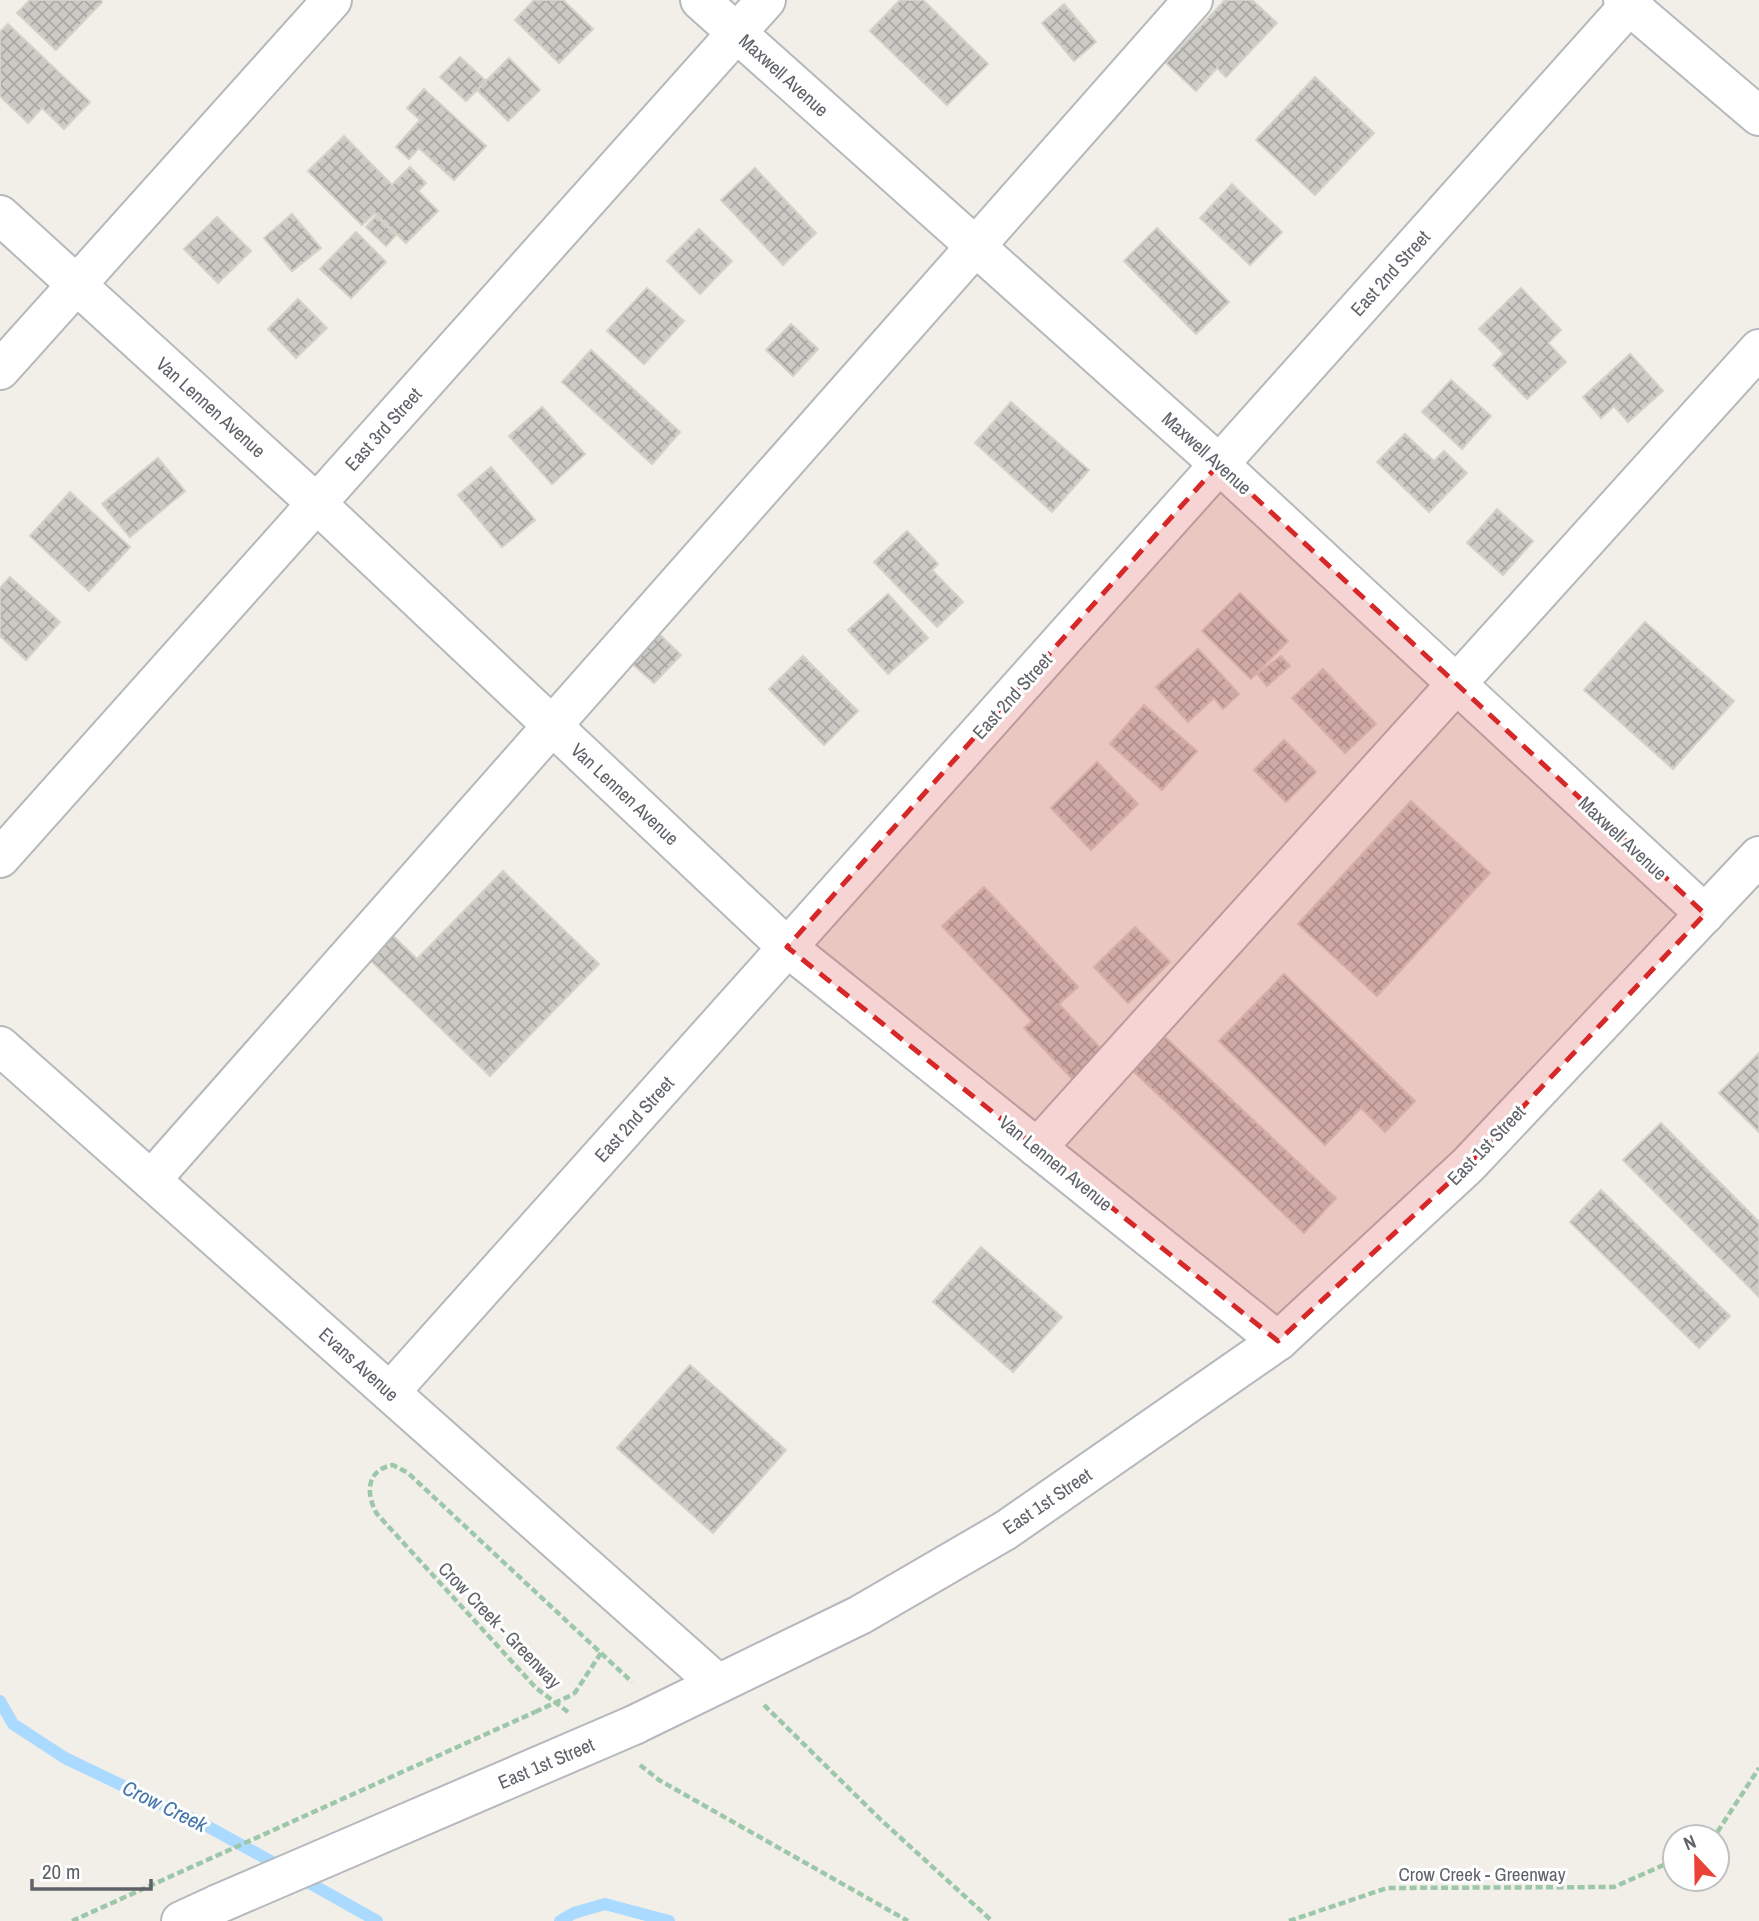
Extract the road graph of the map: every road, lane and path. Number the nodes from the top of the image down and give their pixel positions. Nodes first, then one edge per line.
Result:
1 (332, 0) edge
2 (701, 0) edge
3 (766, 0) edge
4 (1194, 0) edge
5 (1629, 2) edge
6 (737, 32) junction
7 (1759, 116) edge
8 (0, 215) edge
9 (976, 246) junction
10 (77, 285) junction
11 (1759, 349) edge
12 (0, 370) edge
13 (1219, 464) junction
14 (316, 503) junction
15 (1457, 683) junction
16 (552, 725) junction
17 (1759, 856) edge
18 (0, 858) edge
19 (1705, 914) junction
20 (788, 947) junction
21 (0, 1046) edge
22 (1037, 1148) junction
23 (151, 1180) junction
24 (1278, 1341) junction
25 (390, 1392) junction
26 (725, 1679) junction
27 (577, 1718) dead end
28 (639, 1765) dead end
29 (1759, 1768) edge
30 (1723, 1823) edge
31 (1661, 1866) edge
32 (72, 1921) edge
33 (181, 1921) edge
34 (908, 1921) edge
35 (992, 1921) edge
36 (1289, 1921) edge

1 - 10 street
2 - 6 street, Maxwell Avenue
3 - 6 street, East 3rd Street
4 - 9 street
5 - 7 street
5 - 13 street, East 2nd Street
6 - 9 street, Maxwell Avenue
6 - 14 street, East 3rd Street
8 - 10 street, Van Lennen Avenue
9 - 13 street, Maxwell Avenue
9 - 16 street
10 - 12 street
10 - 14 street, Van Lennen Avenue
11 - 15 street
13 - 15 street, Maxwell Avenue
13 - 20 street, East 2nd Street
14 - 16 street, Van Lennen Avenue
14 - 18 street, East 3rd Street
15 - 19 street, Maxwell Avenue
15 - 22 street
16 - 20 street, Van Lennen Avenue
16 - 23 street
17 - 19 street, East 1st Street
19 - 24 street, East 1st Street
20 - 22 street, Van Lennen Avenue
20 - 25 street, East 2nd Street
21 - 23 street, Evans Avenue
22 - 24 street, Van Lennen Avenue
23 - 25 street, Evans Avenue
24 - 26 street, East 1st Street
25 - 26 street, Evans Avenue
26 - 33 street, East 1st Street, bridge
26 - 35 path
27 - 32 path, Crow Creek - Greenway, bridge
28 - 34 path
29 - 30 path
31 - 36 path, Crow Creek - Greenway

